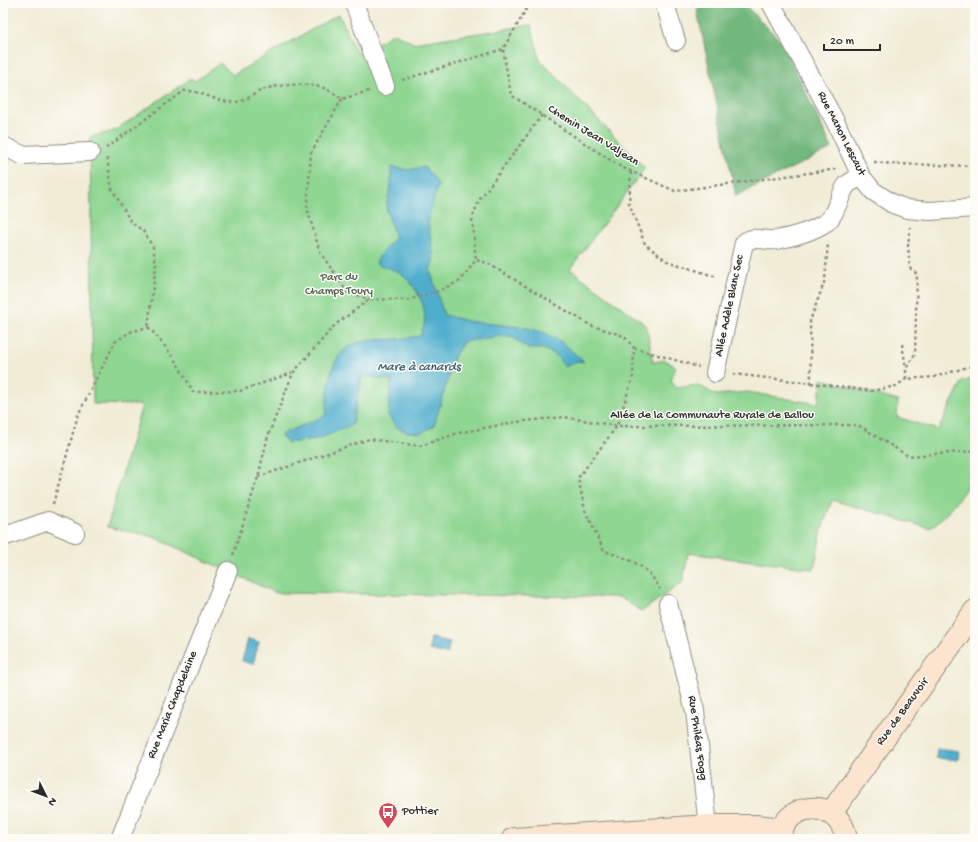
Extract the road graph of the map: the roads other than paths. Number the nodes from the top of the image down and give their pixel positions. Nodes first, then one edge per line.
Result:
1 (354, 3) edge
2 (668, 3) edge
3 (771, 3) edge
4 (676, 41) dead end
5 (385, 86) road end
6 (3, 146) edge
7 (90, 152) dead end
8 (859, 172) junction
9 (975, 208) edge
10 (715, 372) road end
11 (75, 533) dead end
12 (3, 537) edge
13 (228, 571) road end
14 (668, 604) road end
15 (975, 611) edge
16 (831, 813) junction
17 (708, 826) junction
18 (781, 834) edge
19 (120, 839) edge
20 (513, 839) edge
21 (846, 839) edge

1 - 5 street
2 - 4 street
3 - 8 street, Rue Manon Lescaut
6 - 7 street
8 - 9 street, Rue Manon Lescaut
8 - 10 street, Allée Adèle Blanc Sec
11 - 12 street
13 - 19 street, Rue Maria Chapdelaine
14 - 17 street, Rue Philéas Fogg
15 - 16 street, Rue de Beauvoir
16 - 18 street
16 - 21 street
17 - 18 street
17 - 20 street

